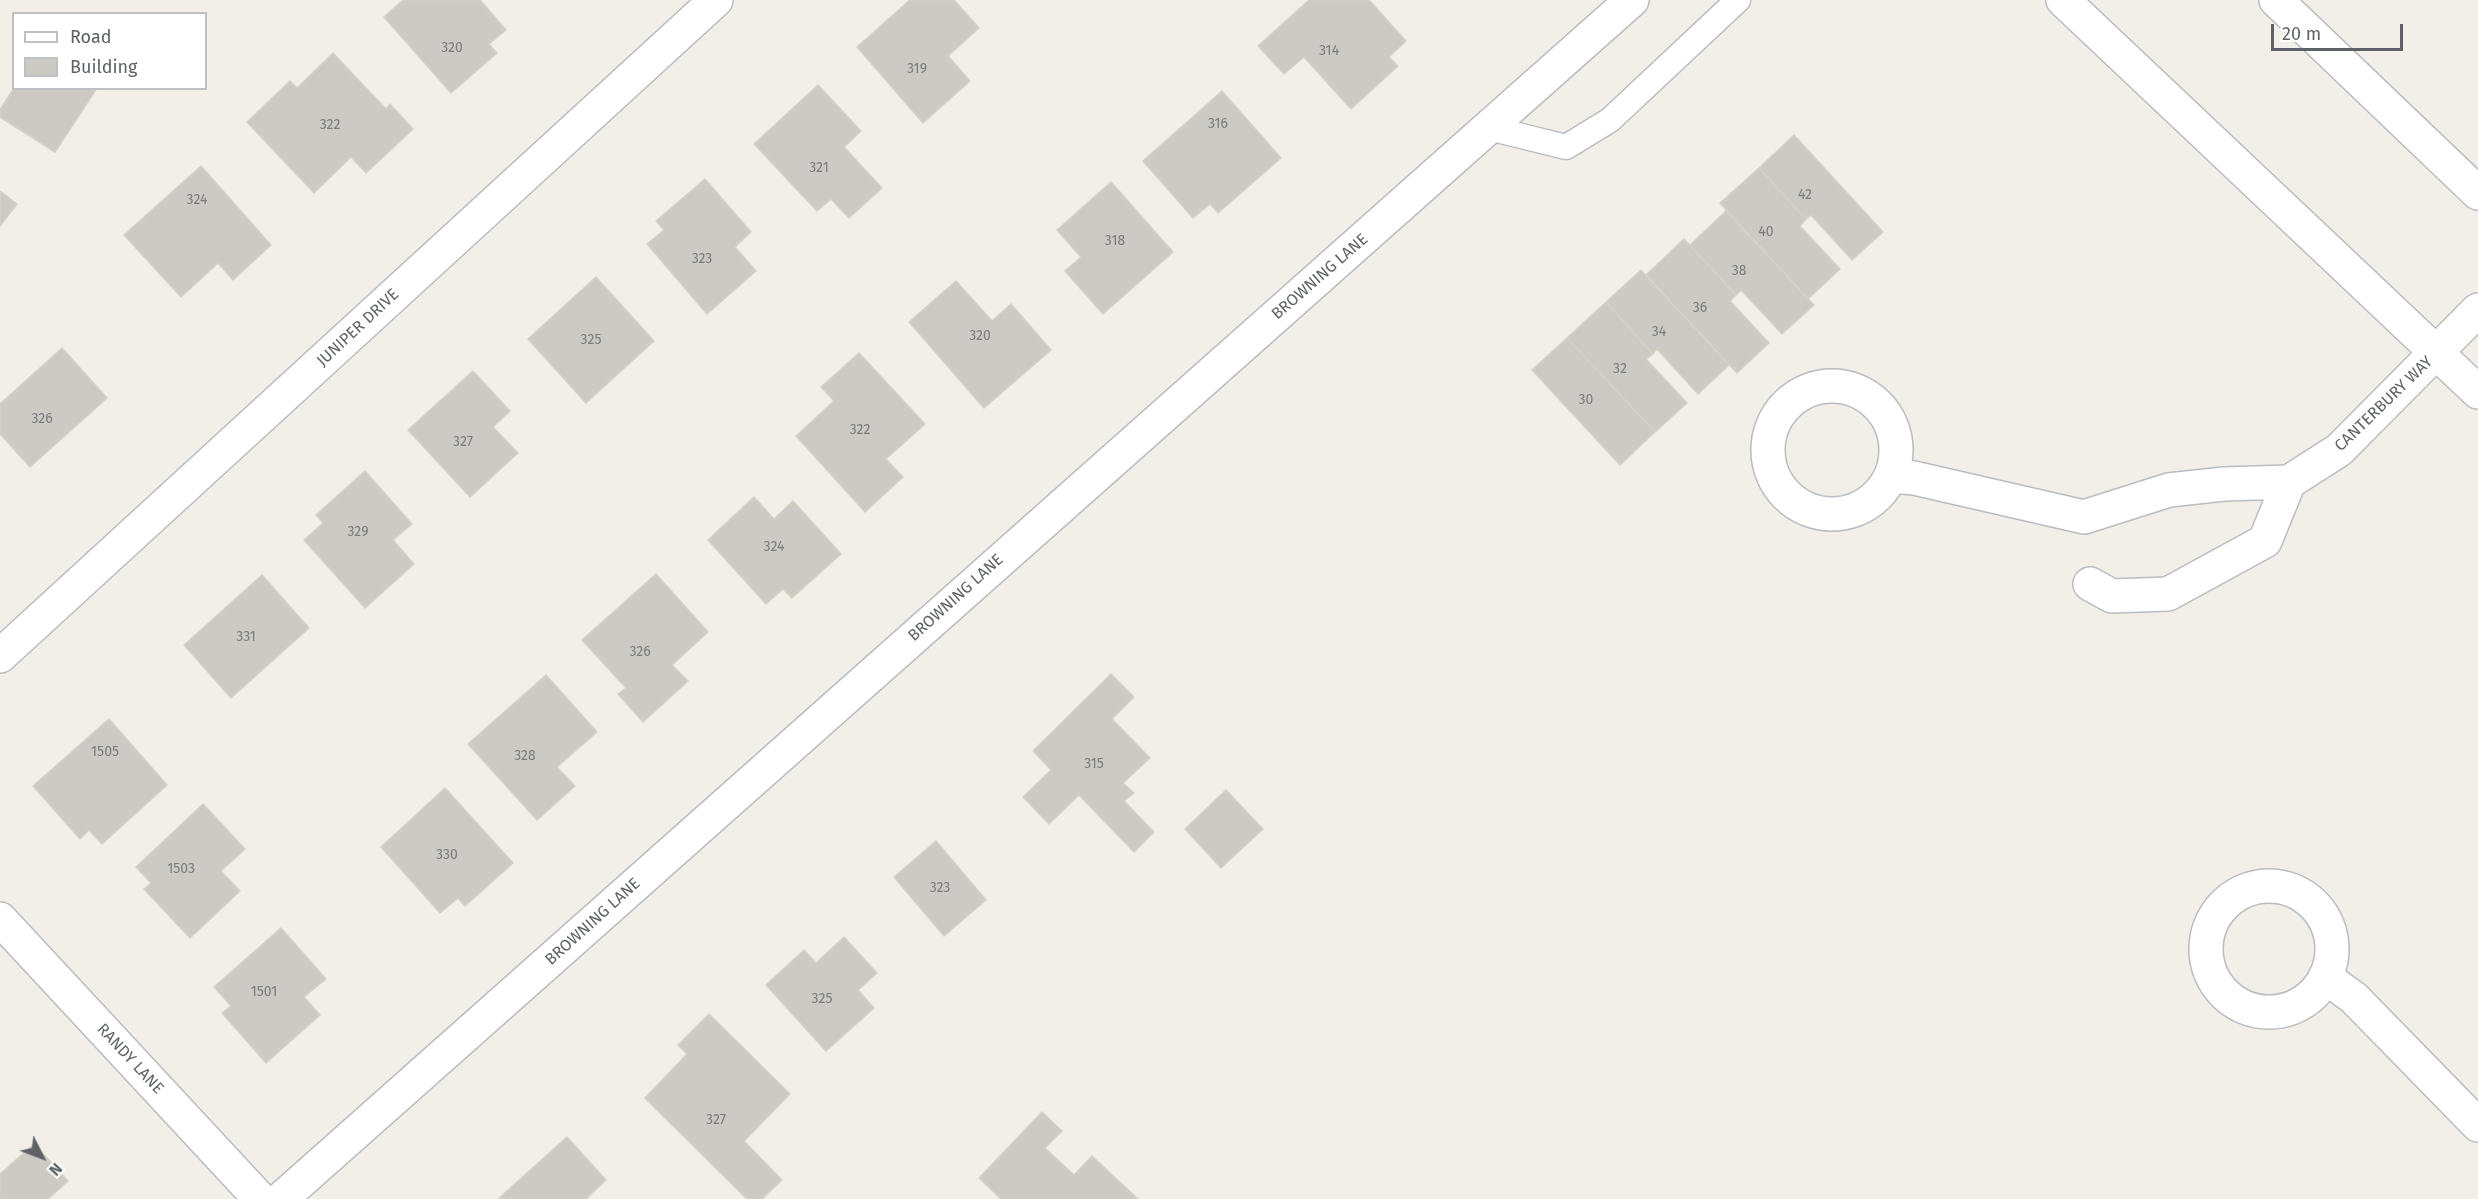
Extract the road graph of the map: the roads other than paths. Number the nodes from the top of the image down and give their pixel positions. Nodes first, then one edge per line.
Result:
1 (716, 0) edge
2 (1632, 0) edge
3 (1738, 0) edge
4 (2063, 0) edge
5 (2276, 0) edge
6 (1489, 128) junction
7 (2478, 194) edge
8 (2478, 310) edge
9 (2437, 352) junction
10 (2478, 392) edge
11 (1892, 476) dead end
12 (2289, 482) junction
13 (2090, 584) dead end
14 (0, 657) edge
15 (0, 919) edge
16 (2325, 976) dead end
17 (2478, 1125) edge
18 (260, 1199) edge
19 (281, 1199) edge

1 - 14 street, JUNIPER DRIVE
2 - 6 street, BROWNING LANE
3 - 6 lane
4 - 9 street
5 - 7 street
6 - 19 street, BROWNING LANE
8 - 9 street, CANTERBURY WAY
9 - 10 street
9 - 12 street, CANTERBURY WAY
11 - 12 street
12 - 13 street
15 - 18 street, RANDY LANE
16 - 17 street

